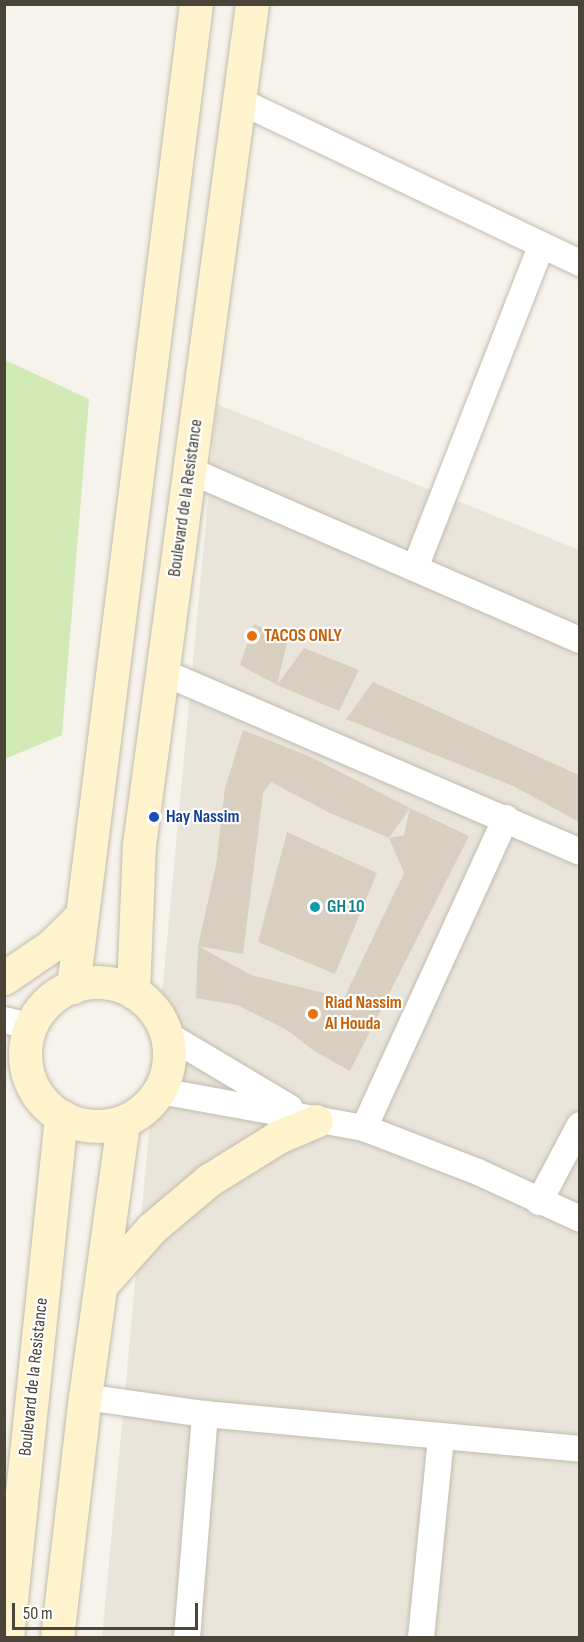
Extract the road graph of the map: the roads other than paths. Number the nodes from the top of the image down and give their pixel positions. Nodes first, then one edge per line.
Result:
1 (196, 4) edge
2 (252, 4) edge
3 (238, 100) junction
4 (541, 246) junction
5 (579, 263) edge
6 (191, 471) junction
7 (415, 568) junction
8 (579, 640) edge
9 (160, 671) junction
10 (506, 818) junction
11 (579, 852) edge
12 (81, 916) junction
13 (4, 978) edge
14 (73, 987) junction
15 (133, 992) junction
16 (18, 1023) edge
17 (166, 1034) junction
18 (160, 1091) junction
19 (61, 1116) junction
20 (311, 1119) junction
21 (123, 1122) junction
22 (579, 1125) edge
23 (364, 1128) junction
24 (539, 1202) junction
25 (579, 1219) edge
26 (102, 1284) junction
27 (85, 1397) junction
28 (205, 1414) junction
29 (441, 1436) junction
30 (579, 1449) edge
31 (7, 1638) edge
32 (57, 1638) edge
33 (187, 1638) edge
34 (421, 1638) edge

1 - 12 main road
2 - 3 main road, Boulevard de la Resistance
3 - 4 street
3 - 6 main road, Boulevard de la Resistance
4 - 5 street
4 - 7 street
6 - 7 street
6 - 9 main road, Boulevard de la Resistance
7 - 8 street
9 - 10 street
9 - 15 main road, Boulevard de la Resistance
10 - 11 street
10 - 23 street
12 - 13 main road
12 - 14 main road
14 - 15 main road
14 - 16 main road
15 - 17 main road
16 - 19 main road
17 - 18 main road
17 - 20 street
18 - 20 street
18 - 21 main road
19 - 21 main road
19 - 31 main road, Boulevard de la Resistance
20 - 23 street
20 - 26 main road
21 - 26 main road
22 - 24 street
23 - 24 street
24 - 25 street
26 - 27 main road
27 - 28 street
27 - 32 main road
28 - 29 street
28 - 33 street
29 - 30 street
29 - 34 street

